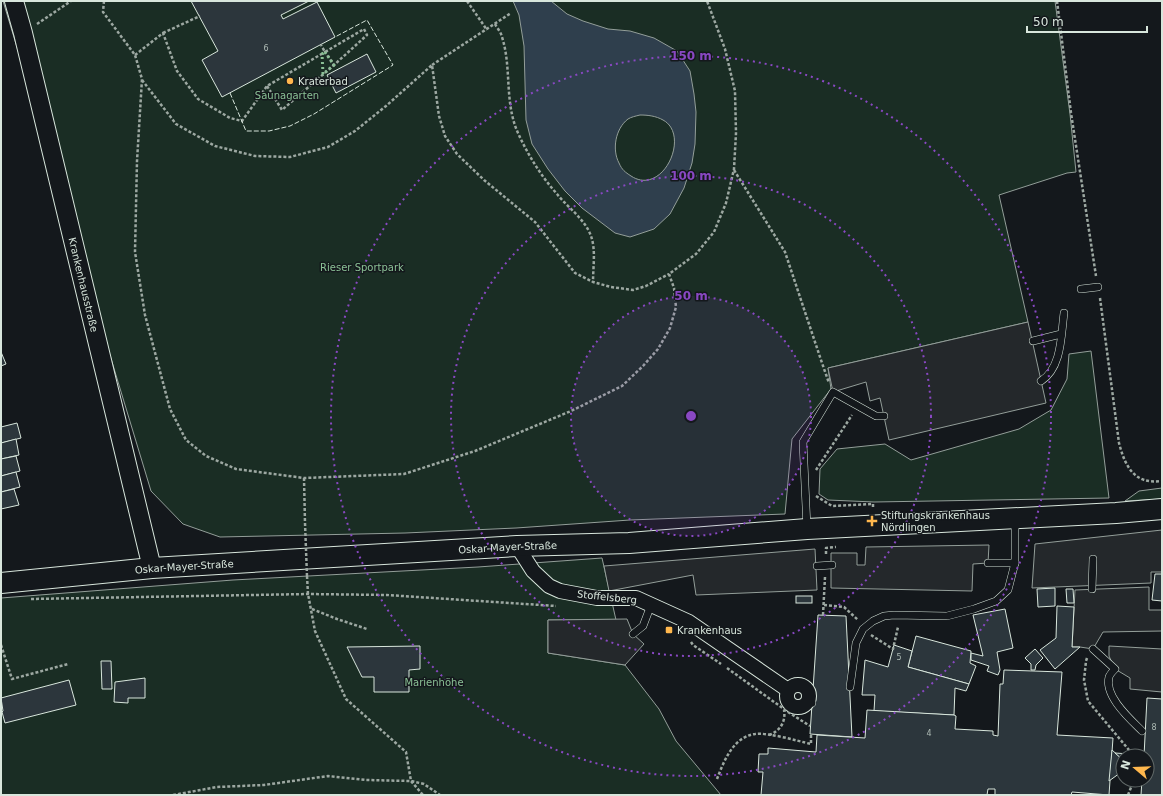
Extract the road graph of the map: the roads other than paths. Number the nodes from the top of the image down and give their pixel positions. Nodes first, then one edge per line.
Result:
1 (14, 1) edge
2 (1098, 287) road end
3 (1081, 290) dead end
4 (1064, 314) dead end
5 (1061, 334) junction
6 (1033, 341) dead end
7 (1041, 381) dead end
8 (884, 416) dead end
9 (1162, 509) edge
10 (1015, 517) junction
11 (807, 529) junction
12 (517, 546) junction
13 (1093, 559) dead end
14 (988, 563) dead end
15 (1015, 563) junction
16 (816, 566) dead end
17 (829, 566) road end
18 (152, 568) junction
19 (1, 583) edge
20 (1092, 589) dead end
21 (651, 605) junction
22 (633, 634) dead end
23 (1093, 649) road end
24 (850, 687) dead end
25 (810, 702) dead end
26 (1142, 731) dead end

1 - 18 street, Krankenhausstraße
2 - 3 lane
4 - 5 lane
5 - 6 lane
5 - 7 lane
8 - 11 lane
9 - 10 main road, Oskar-Mayer-Straße
10 - 11 main road, Oskar-Mayer-Straße
10 - 15 lane
11 - 12 main road, Oskar-Mayer-Straße
12 - 18 main road, Oskar-Mayer-Straße
12 - 21 street, Stoffelsberg
13 - 20 lane
14 - 15 lane
15 - 24 lane
16 - 17 lane
18 - 19 main road, Oskar-Mayer-Straße
21 - 22 lane
21 - 25 street, Stoffelsberg
23 - 26 lane

